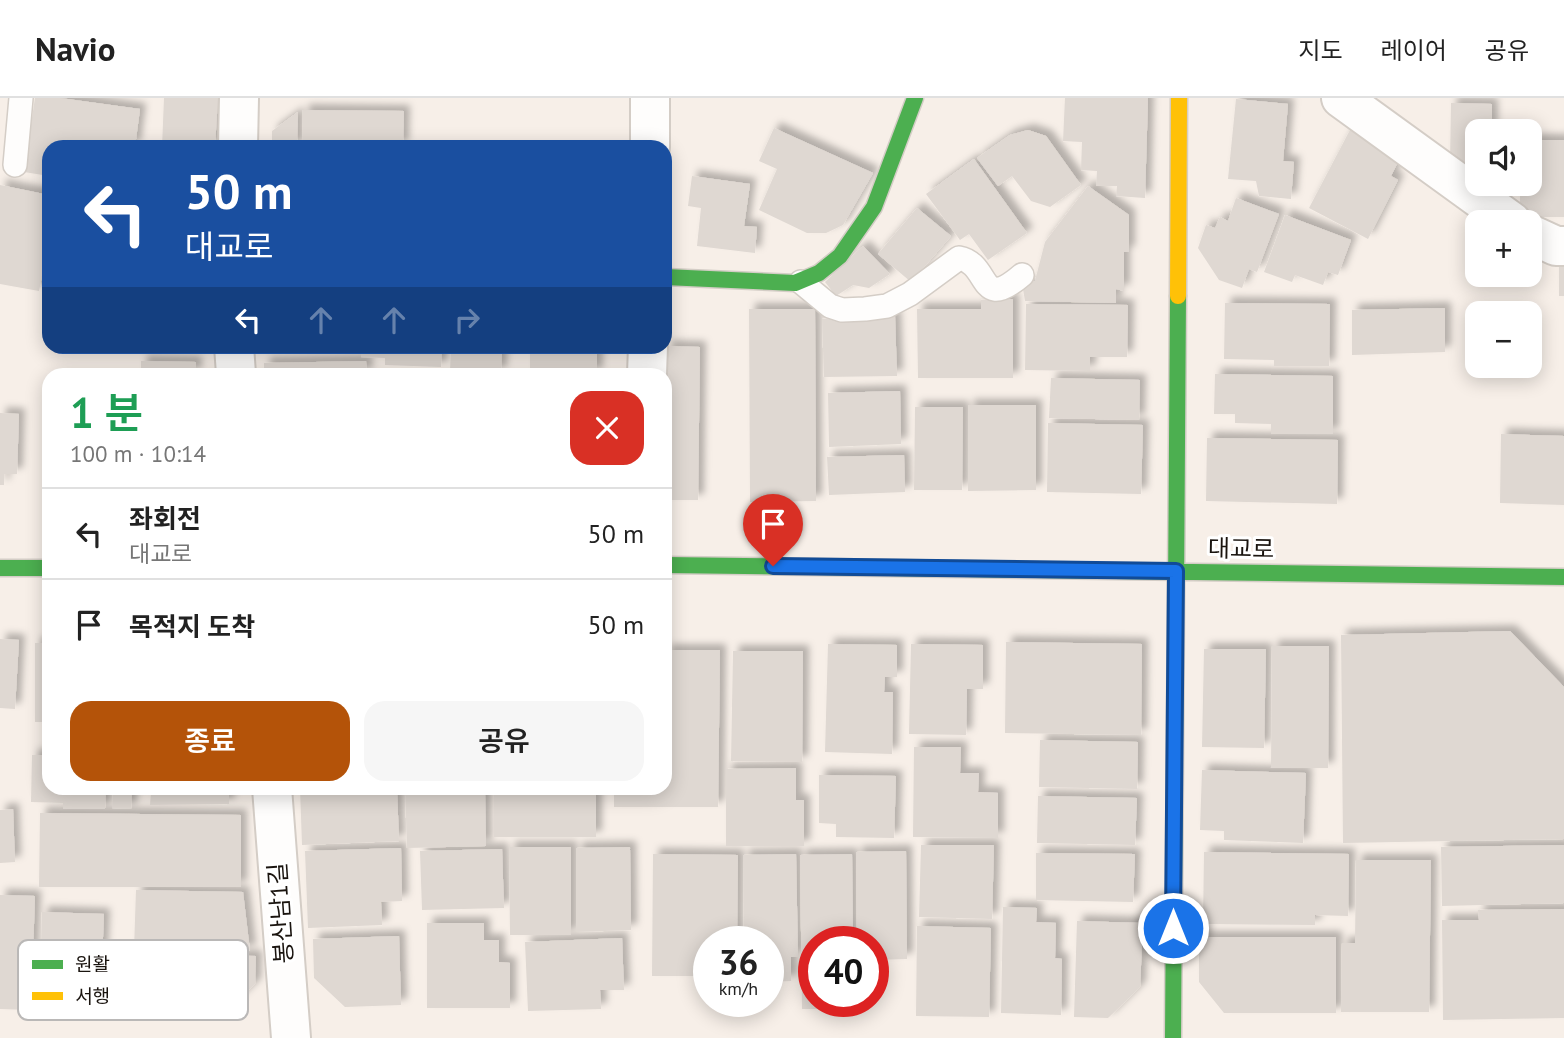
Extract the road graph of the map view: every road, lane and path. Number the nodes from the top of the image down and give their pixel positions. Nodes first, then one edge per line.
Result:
1 (21, 98) edge
2 (239, 98) edge
3 (650, 98) edge
4 (915, 98) edge
5 (1179, 98) edge
6 (1341, 98) edge
7 (238, 140) edge
8 (650, 140) edge
9 (15, 165) dead end
10 (1495, 210) edge
11 (1542, 240) edge
12 (1564, 246) edge
13 (1022, 275) dead end
14 (672, 277) edge
15 (801, 282) junction
16 (672, 565) edge
17 (0, 568) edge
18 (42, 568) edge
19 (1176, 571) junction
20 (1564, 577) edge
21 (273, 795) edge
22 (291, 1038) edge
23 (1172, 1038) edge

1 - 9 lane
2 - 7 street
3 - 8 street
4 - 15 street
5 - 19 street
6 - 10 street
11 - 12 street
13 - 15 lane
14 - 15 street
16 - 19 street, 대교로
17 - 18 street
19 - 20 street, 대교로
19 - 23 street
21 - 22 street, 봉산남1길

